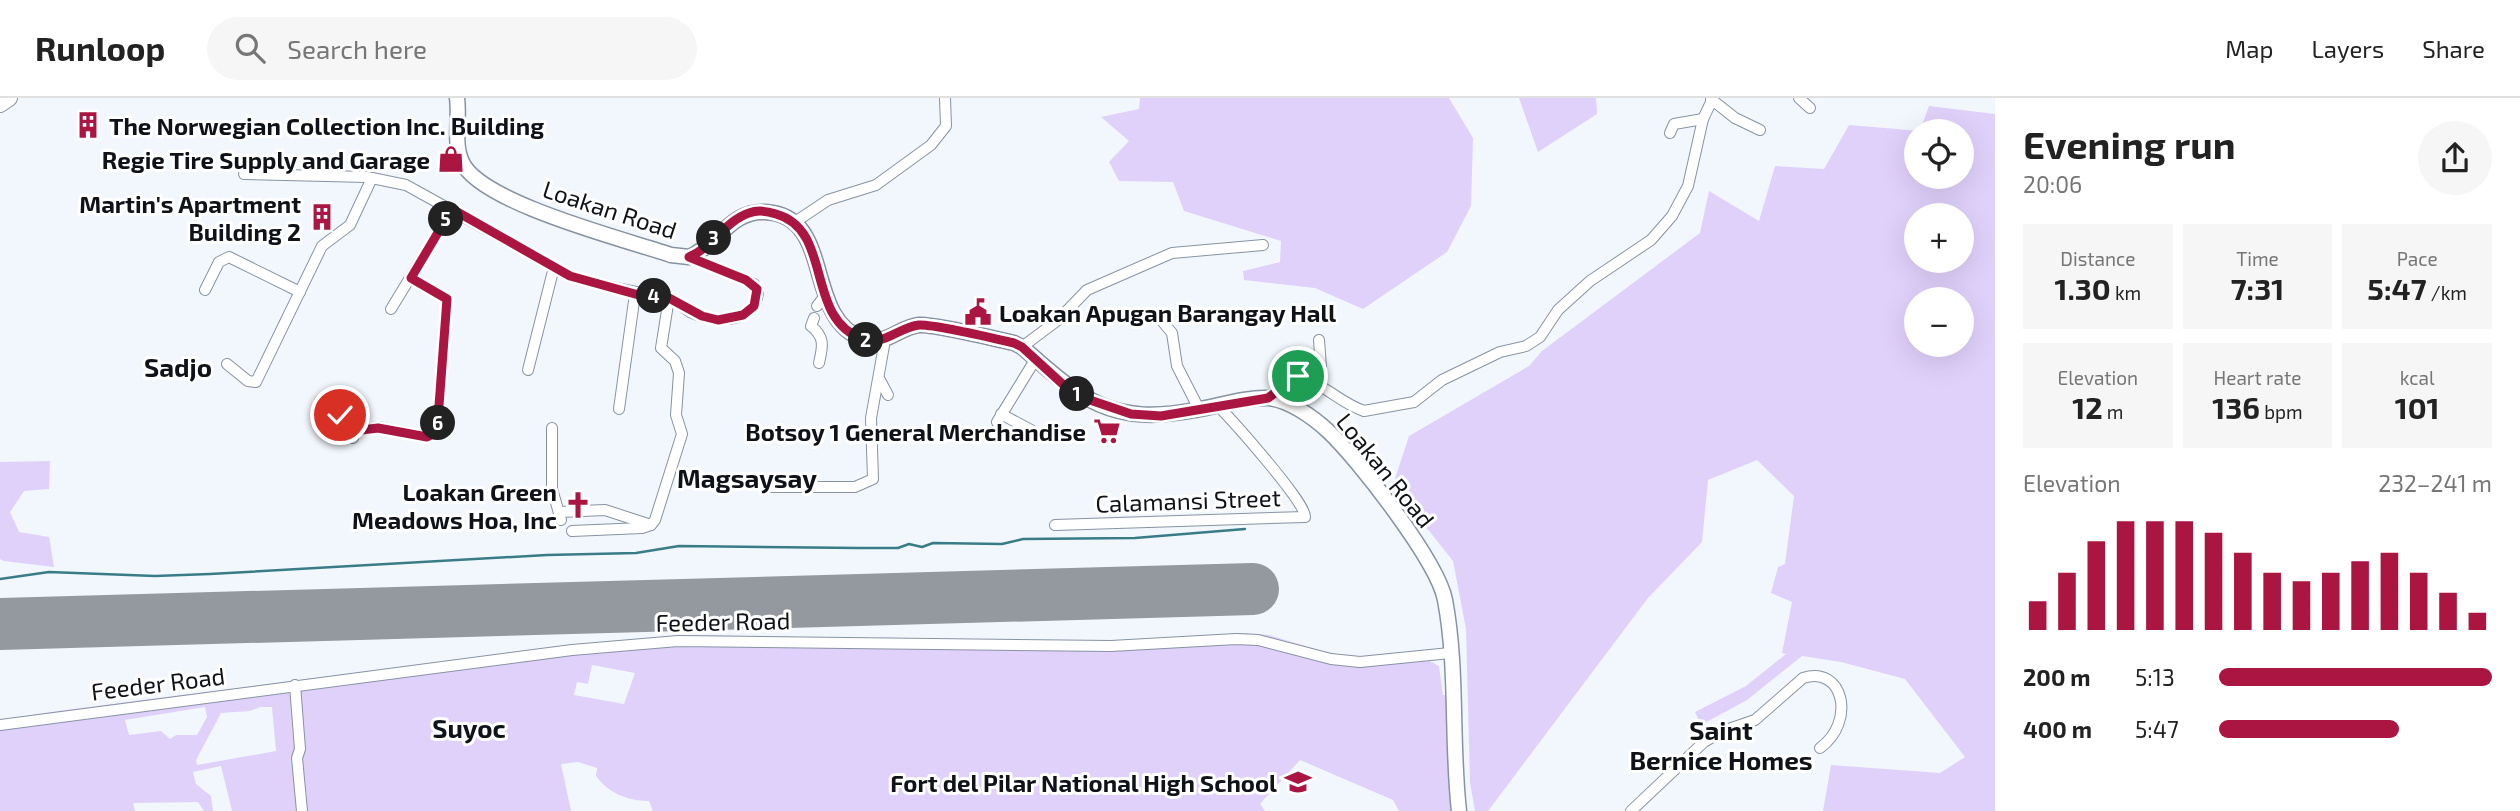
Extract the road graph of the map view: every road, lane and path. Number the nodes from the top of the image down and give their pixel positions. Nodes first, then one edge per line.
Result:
1 (9, 98) edge
2 (457, 98) edge
3 (945, 98) edge
4 (1799, 98) edge
5 (1712, 99) edge
6 (0, 104) edge
7 (1810, 108) dead end
8 (1703, 120) junction
9 (1760, 130) dead end
10 (1670, 132) dead end
11 (244, 174) dead end
12 (372, 178) junction
13 (452, 209) junction
14 (795, 222) junction
15 (1263, 245) dead end
16 (689, 257) junction
17 (554, 267) junction
18 (411, 278) junction
19 (205, 290) dead end
20 (300, 292) junction
21 (635, 294) junction
22 (669, 298) junction
23 (391, 309) dead end
24 (814, 318) dead end
25 (1162, 321) dead end
26 (885, 340) junction
27 (1319, 340) dead end
28 (1022, 347) junction
29 (1035, 360) junction
30 (818, 363) dead end
31 (227, 364) dead end
32 (528, 370) dead end
33 (880, 380) junction
34 (1287, 384) junction
35 (888, 395) dead end
36 (1268, 398) junction
37 (320, 401) dead end
38 (1218, 406) junction
39 (619, 409) dead end
40 (1199, 409) junction
41 (551, 428) dead end
42 (1031, 430) dead end
43 (772, 487) dead end
44 (651, 525) junction
45 (1055, 525) dead end
46 (572, 531) dead end
47 (1450, 653) junction
48 (295, 685) junction
49 (0, 725) edge
50 (1820, 748) dead end
51 (302, 811) edge
52 (1459, 811) edge
53 (1631, 811) edge

1 - 6 main road
2 - 16 main road, Loakan Road
3 - 14 street
4 - 7 street
5 - 8 street
5 - 9 street
8 - 10 street
8 - 34 street
11 - 12 street
12 - 13 street
12 - 20 street
13 - 17 street
13 - 18 street
14 - 16 main road, Loakan Road
14 - 26 main road
15 - 28 street
16 - 22 street
17 - 21 street
17 - 32 street
18 - 23 street
18 - 37 street
19 - 20 street
20 - 31 street
21 - 22 street
21 - 39 street
22 - 44 street
24 - 30 street
25 - 40 street
26 - 28 main road
26 - 33 street
27 - 34 street
28 - 29 main road
29 - 40 main road
29 - 42 street
33 - 35 street
33 - 43 street
34 - 36 street
36 - 38 main road
36 - 47 main road, Loakan Road
38 - 40 main road
38 - 45 street, Calamansi Street
41 - 44 street
44 - 46 street
47 - 48 street, Feeder Road
47 - 52 main road, Loakan Road
48 - 49 street, Feeder Road
48 - 51 street
50 - 53 street

